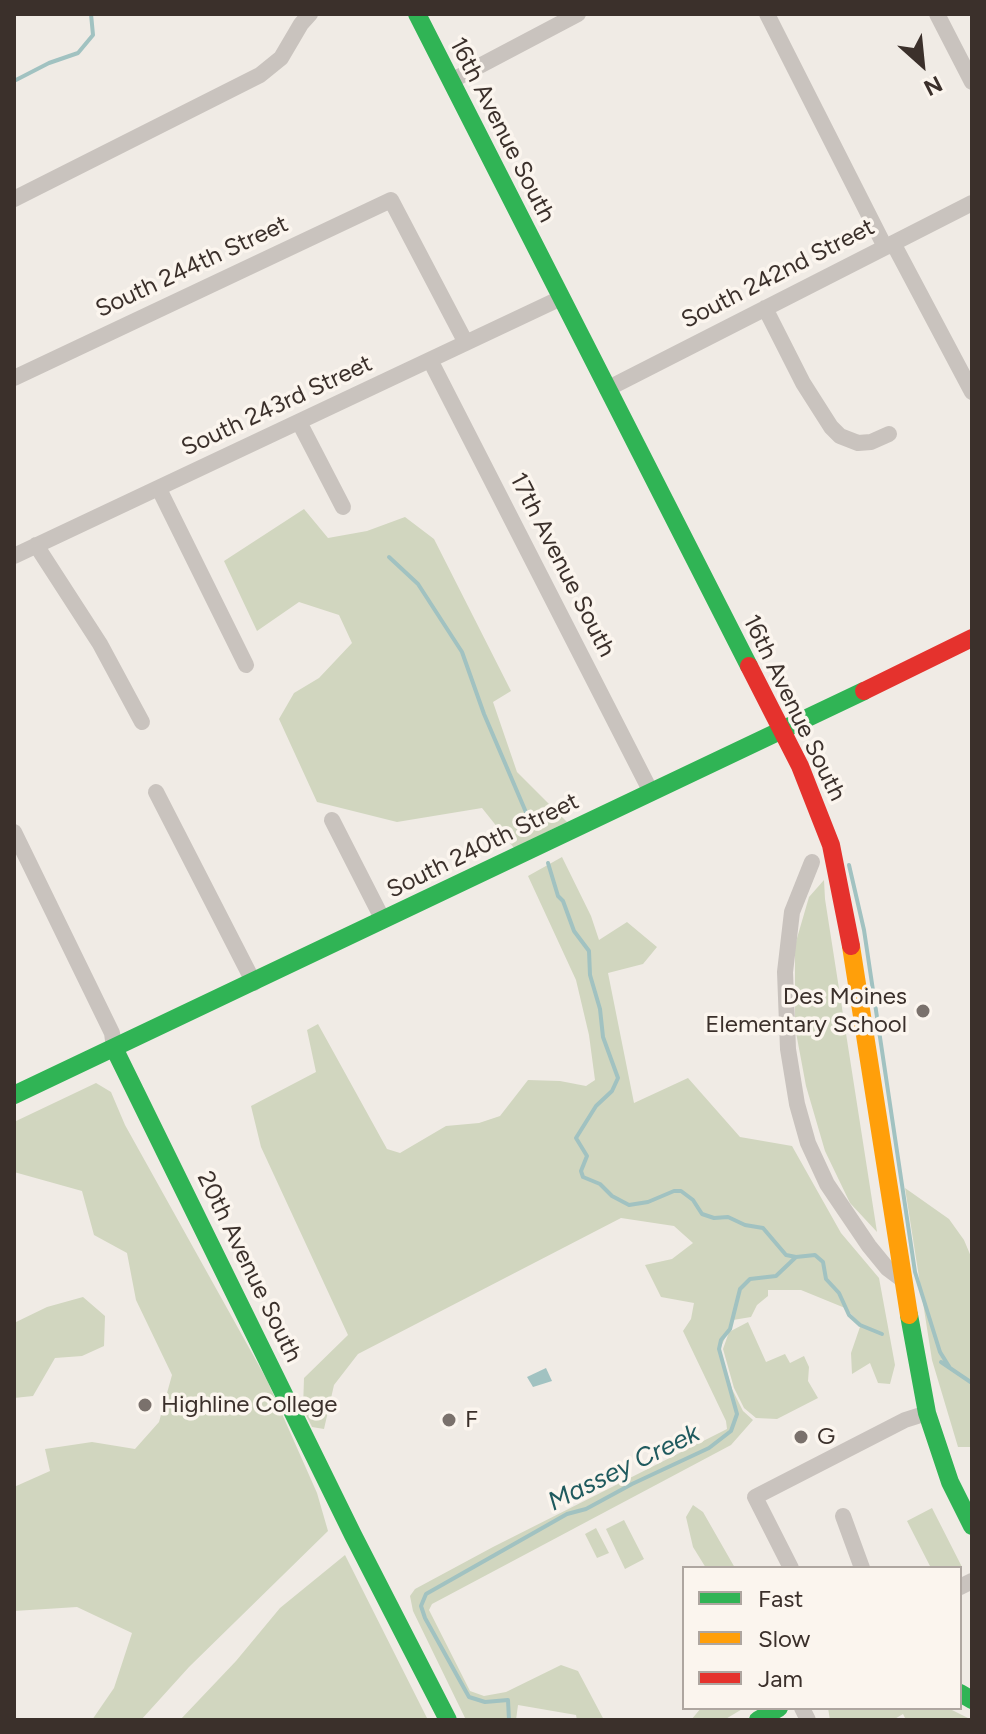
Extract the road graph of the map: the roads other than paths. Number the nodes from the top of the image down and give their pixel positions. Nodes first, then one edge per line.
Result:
1 (310, 14) edge
2 (417, 14) edge
3 (578, 14) edge
4 (767, 14) edge
5 (937, 14) edge
6 (451, 81) junction
7 (972, 82) edge
8 (14, 199) edge
9 (972, 203) edge
10 (889, 245) junction
11 (561, 298) junction
12 (765, 308) junction
13 (466, 343) junction
14 (430, 360) junction
15 (14, 378) edge
16 (607, 389) junction
17 (972, 392) edge
18 (299, 422) junction
19 (889, 434) dead end
20 (159, 489) junction
21 (343, 507) dead end
22 (36, 545) junction
23 (14, 556) edge
24 (972, 638) edge
25 (246, 665) dead end
26 (142, 722) dead end
27 (782, 731) junction
28 (156, 792) dead end
29 (651, 792) junction
30 (332, 820) dead end
31 (14, 832) edge
32 (812, 862) dead end
33 (383, 920) junction
34 (254, 983) junction
35 (114, 1048) junction
36 (14, 1095) edge
37 (903, 1280) junction
38 (927, 1413) junction
39 (843, 1516) dead end
40 (972, 1526) edge
41 (790, 1566) edge
42 (861, 1566) edge
43 (776, 1710) edge
44 (448, 1720) edge
45 (758, 1720) edge

1 - 8 street
2 - 6 main road, 16th Avenue South
3 - 6 street
4 - 10 street
5 - 7 street
6 - 11 main road, 16th Avenue South
9 - 10 street, South 242nd Street
10 - 12 street, South 242nd Street
10 - 17 street
11 - 13 street, South 243rd Street
11 - 16 main road, 16th Avenue South
12 - 16 street, South 242nd Street
12 - 19 street
13 - 14 street, South 243rd Street
13 - 15 street, South 244th Street
14 - 18 street, South 243rd Street
14 - 29 street, 17th Avenue South
16 - 27 main road, 16th Avenue South
18 - 20 street, South 243rd Street
18 - 21 street
20 - 22 street, South 243rd Street
20 - 25 street
22 - 23 street, South 243rd Street
22 - 26 street
24 - 27 main road, South 240th Street
27 - 29 main road, South 240th Street
27 - 37 main road, 16th Avenue South
28 - 34 street
29 - 33 main road, South 240th Street
30 - 33 street
31 - 35 street, 20th Avenue South
32 - 37 street
33 - 34 main road, South 240th Street
34 - 35 main road, South 240th Street
35 - 36 main road, South 240th Street
35 - 44 main road, 20th Avenue South
37 - 38 main road, 16th Avenue South
38 - 40 main road, 16th Avenue South
38 - 41 street
39 - 42 street
43 - 45 main road

